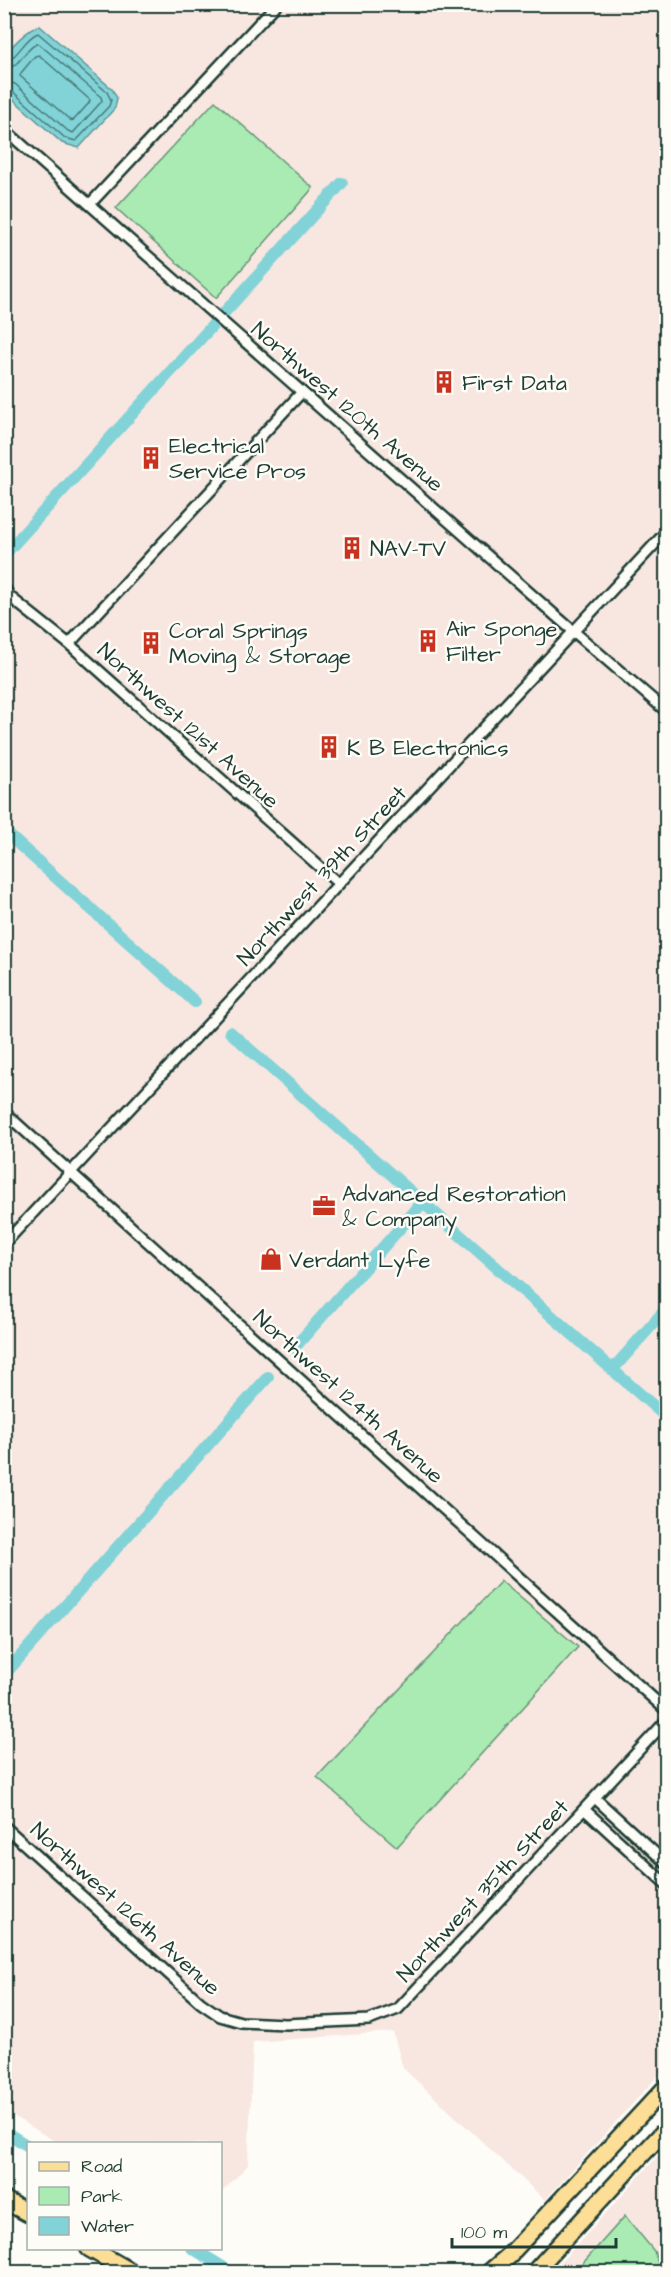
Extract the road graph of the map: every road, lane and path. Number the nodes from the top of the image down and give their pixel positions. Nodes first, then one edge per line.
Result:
1 (277, 4) edge
2 (4, 129) edge
3 (90, 204) junction
4 (302, 392) junction
5 (666, 532) edge
6 (4, 587) edge
7 (7, 597) edge
8 (573, 632) junction
9 (69, 644) junction
10 (666, 711) edge
11 (339, 884) junction
12 (4, 1112) edge
13 (71, 1172) junction
14 (4, 1244) edge
15 (666, 1710) edge
16 (666, 1721) edge
17 (595, 1798) junction
18 (584, 1809) junction
19 (4, 1826) edge
20 (666, 1863) edge
21 (666, 1884) edge
22 (294, 2024) joint
23 (666, 2087) edge
24 (666, 2129) edge
25 (4, 2200) edge
26 (27, 2212) edge
27 (92, 2250) edge
28 (510, 2255) joint
29 (131, 2272) edge
30 (492, 2272) edge
31 (534, 2272) edge

1 - 3 street
2 - 3 street, Northwest 120th Avenue
3 - 4 street, Northwest 120th Avenue
4 - 8 street, Northwest 120th Avenue
4 - 9 street
5 - 8 street, Northwest 39th Street
6 - 7 street, Northwest 121st Avenue
7 - 9 street, Northwest 121st Avenue
8 - 10 street, Northwest 120th Avenue
8 - 11 street, Northwest 39th Street
9 - 11 street, Northwest 121st Avenue
11 - 13 street, Northwest 39th Street
12 - 13 street, Northwest 124th Avenue
13 - 14 street, Northwest 39th Street
13 - 15 street, Northwest 124th Avenue
16 - 17 street, Northwest 35th Street
17 - 18 street, Northwest 35th Street
17 - 20 street
18 - 21 street
18 - 22 street, Northwest 35th Street
19 - 22 street, Northwest 126th Avenue
23 - 28 main road
24 - 31 main road
25 - 26 highway
27 - 29 highway
28 - 30 highway

